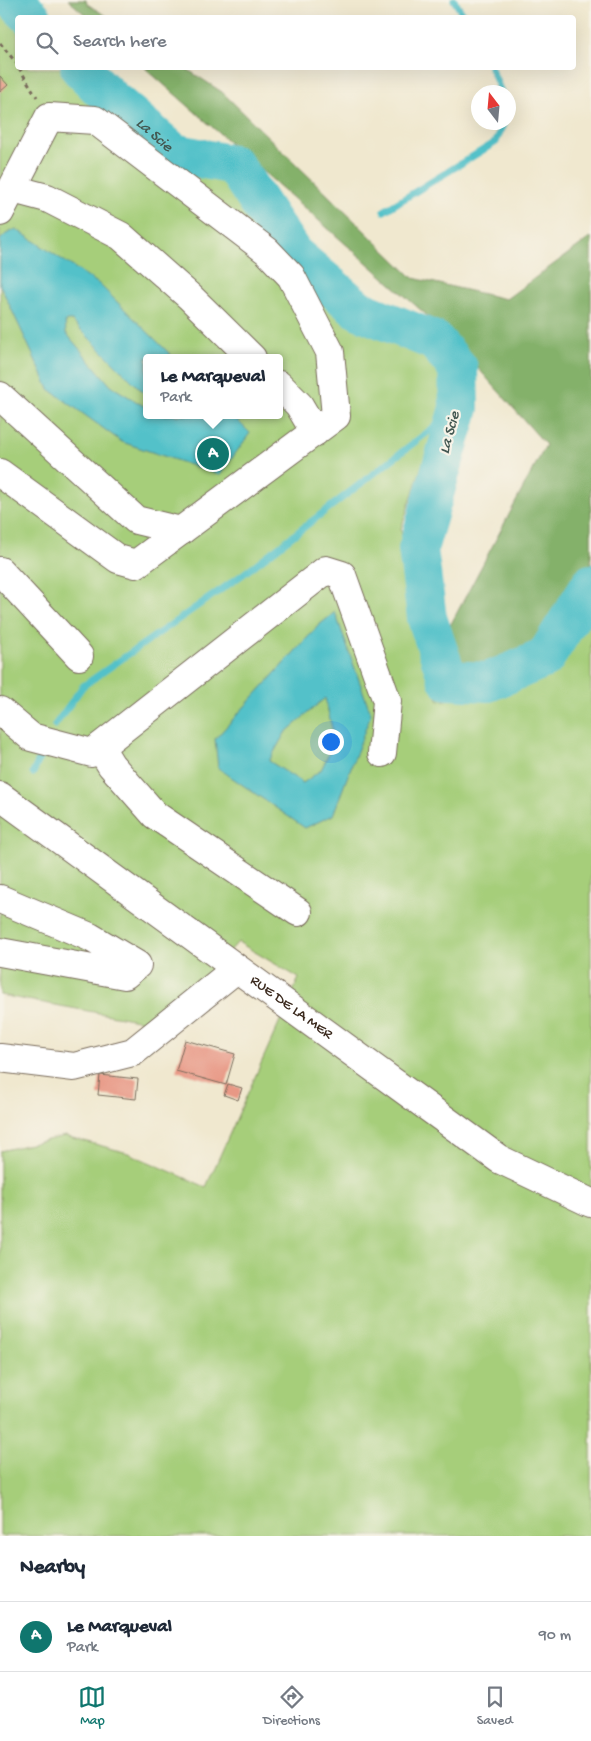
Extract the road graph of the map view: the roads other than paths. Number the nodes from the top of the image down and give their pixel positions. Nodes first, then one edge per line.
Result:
1 (6, 201) edge
2 (248, 354) edge
3 (283, 389) edge
4 (0, 396) edge
5 (315, 432) junction
6 (0, 473) edge
7 (181, 531) junction
8 (0, 571) edge
9 (79, 656) dead end
10 (0, 712) edge
11 (100, 747) junction
12 (382, 753) dead end
13 (0, 796) edge
14 (0, 900) edge
15 (298, 912) dead end
16 (0, 952) edge
17 (236, 969) junction
18 (0, 1058) edge
19 (591, 1203) edge

1 - 2 street
1 - 5 street
3 - 5 street
4 - 7 street
5 - 7 street
6 - 7 street
8 - 9 street
10 - 11 street
11 - 12 street
11 - 15 street
13 - 17 street, RUE DE LA MER
14 - 16 street
17 - 18 street
17 - 19 street, RUE DE LA MER

